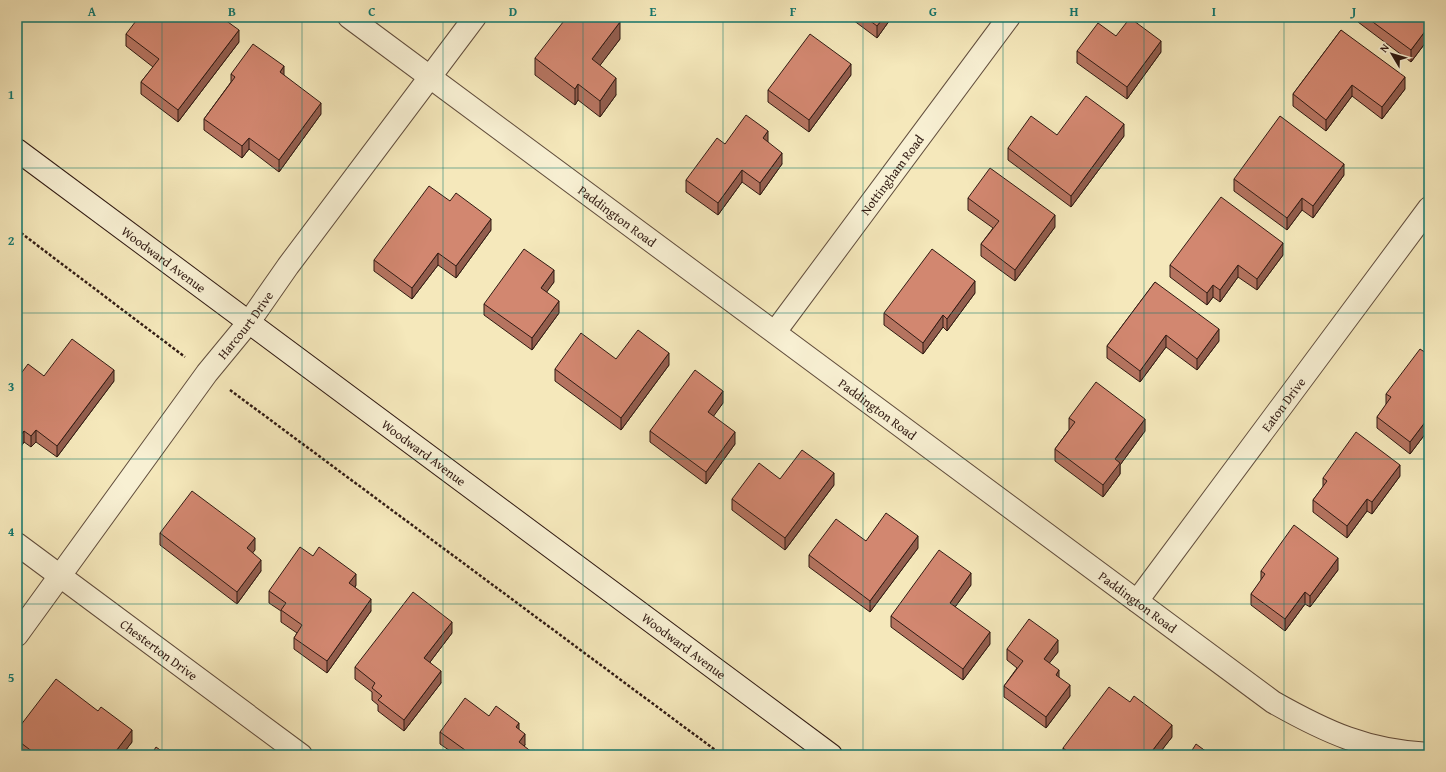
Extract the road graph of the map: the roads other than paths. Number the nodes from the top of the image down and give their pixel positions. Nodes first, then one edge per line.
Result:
1 (348, 17) edge
2 (475, 17) edge
3 (1009, 17) edge
4 (430, 77) junction
5 (17, 150) edge
6 (1429, 208) edge
7 (249, 322) junction
8 (775, 332) junction
9 (17, 544) edge
10 (60, 576) junction
11 (1137, 601) junction
12 (17, 635) edge
13 (1429, 754) edge
14 (301, 755) edge
15 (831, 755) edge

1 - 4 street, Paddington Road
2 - 4 street, Harcourt Drive
3 - 8 street, Nottingham Road
4 - 7 street, Harcourt Drive
4 - 8 street, Paddington Road
5 - 7 street, Woodward Avenue
6 - 11 street, Eaton Drive
7 - 10 street, Harcourt Drive
7 - 15 street, Woodward Avenue
8 - 11 street, Paddington Road
9 - 10 street, Chesterton Drive
10 - 12 street, Harcourt Drive
10 - 14 street, Chesterton Drive
11 - 13 street, Paddington Road

